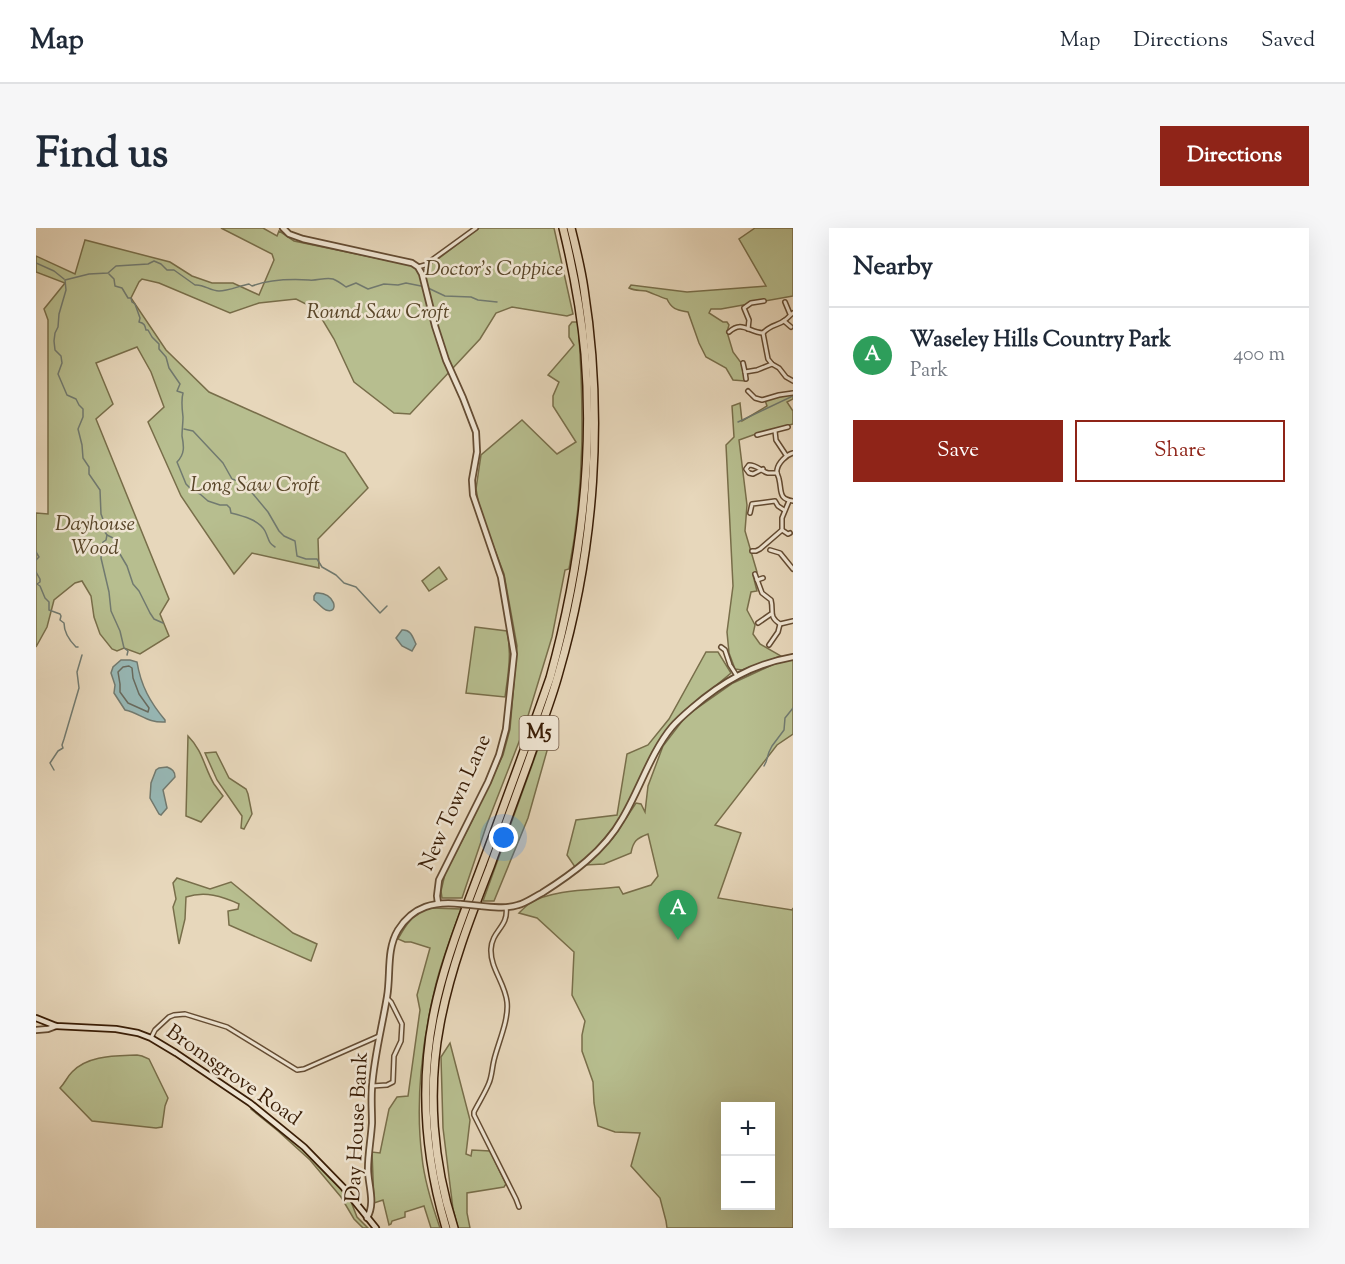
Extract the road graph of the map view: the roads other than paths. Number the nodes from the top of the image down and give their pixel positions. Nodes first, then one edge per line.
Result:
1 (283, 228) edge
2 (476, 228) edge
3 (563, 228) edge
4 (571, 228) edge
5 (418, 267) junction
6 (764, 301) dead end
7 (785, 302) dead end
8 (792, 314) edge
9 (784, 321) junction
10 (791, 327) dead end
11 (748, 329) junction
12 (729, 332) dead end
13 (763, 333) junction
14 (743, 363) dead end
15 (772, 364) junction
16 (745, 372) junction
17 (746, 379) dead end
18 (793, 381) edge
19 (748, 391) dead end
20 (793, 393) edge
21 (788, 427) dead end
22 (775, 430) junction
23 (757, 435) dead end
24 (793, 453) edge
25 (786, 455) junction
26 (763, 469) junction
27 (777, 473) junction
28 (791, 501) edge
29 (784, 510) junction
30 (750, 513) dead end
31 (782, 530) junction
32 (790, 533) dead end
33 (770, 550) dead end
34 (752, 551) dead end
35 (793, 569) edge
36 (755, 574) dead end
37 (763, 578) dead end
38 (757, 580) junction
39 (771, 614) junction
40 (792, 622) edge
41 (758, 623) dead end
42 (780, 624) junction
43 (793, 628) edge
44 (769, 645) dead end
45 (721, 647) dead end
46 (793, 657) edge
47 (737, 676) junction
48 (438, 903) junction
49 (506, 907) junction
50 (387, 997) junction
51 (36, 1018) edge
52 (56, 1026) junction
53 (36, 1030) edge
54 (379, 1036) junction
55 (151, 1038) junction
56 (372, 1086) junction
57 (519, 1207) dead end
58 (367, 1218) junction
59 (376, 1228) edge
60 (446, 1228) edge
61 (454, 1228) edge

1 - 5 street
2 - 5 street
3 - 60 highway, M5
4 - 61 highway, M5
5 - 48 street, New Town Lane
6 - 11 street
7 - 8 street
8 - 9 street
9 - 10 street
9 - 13 street
11 - 12 street
11 - 13 street
13 - 15 street
14 - 16 street
15 - 16 street
15 - 18 street
16 - 17 street
19 - 20 street
21 - 22 street
22 - 23 street
22 - 25 street
24 - 25 street
25 - 27 street
26 - 26 street
26 - 27 street
27 - 28 street
28 - 29 street
29 - 30 street
29 - 31 street
31 - 32 street
31 - 34 street
33 - 35 street
36 - 38 street
37 - 38 street
38 - 39 street
39 - 41 street
39 - 42 street
40 - 42 street
40 - 43 street
42 - 44 street
45 - 47 street
46 - 47 street
47 - 49 street
48 - 49 street, bridge
48 - 50 street, Day House Bank
49 - 57 street
50 - 54 street, Day House Bank
50 - 56 street
51 - 52 street, Bromsgrove Road
52 - 53 street
52 - 55 street, Bromsgrove Road
54 - 55 street
54 - 56 street, Day House Bank
55 - 58 street, Bromsgrove Road
56 - 58 street, Day House Bank
58 - 59 street, Bromsgrove Road

